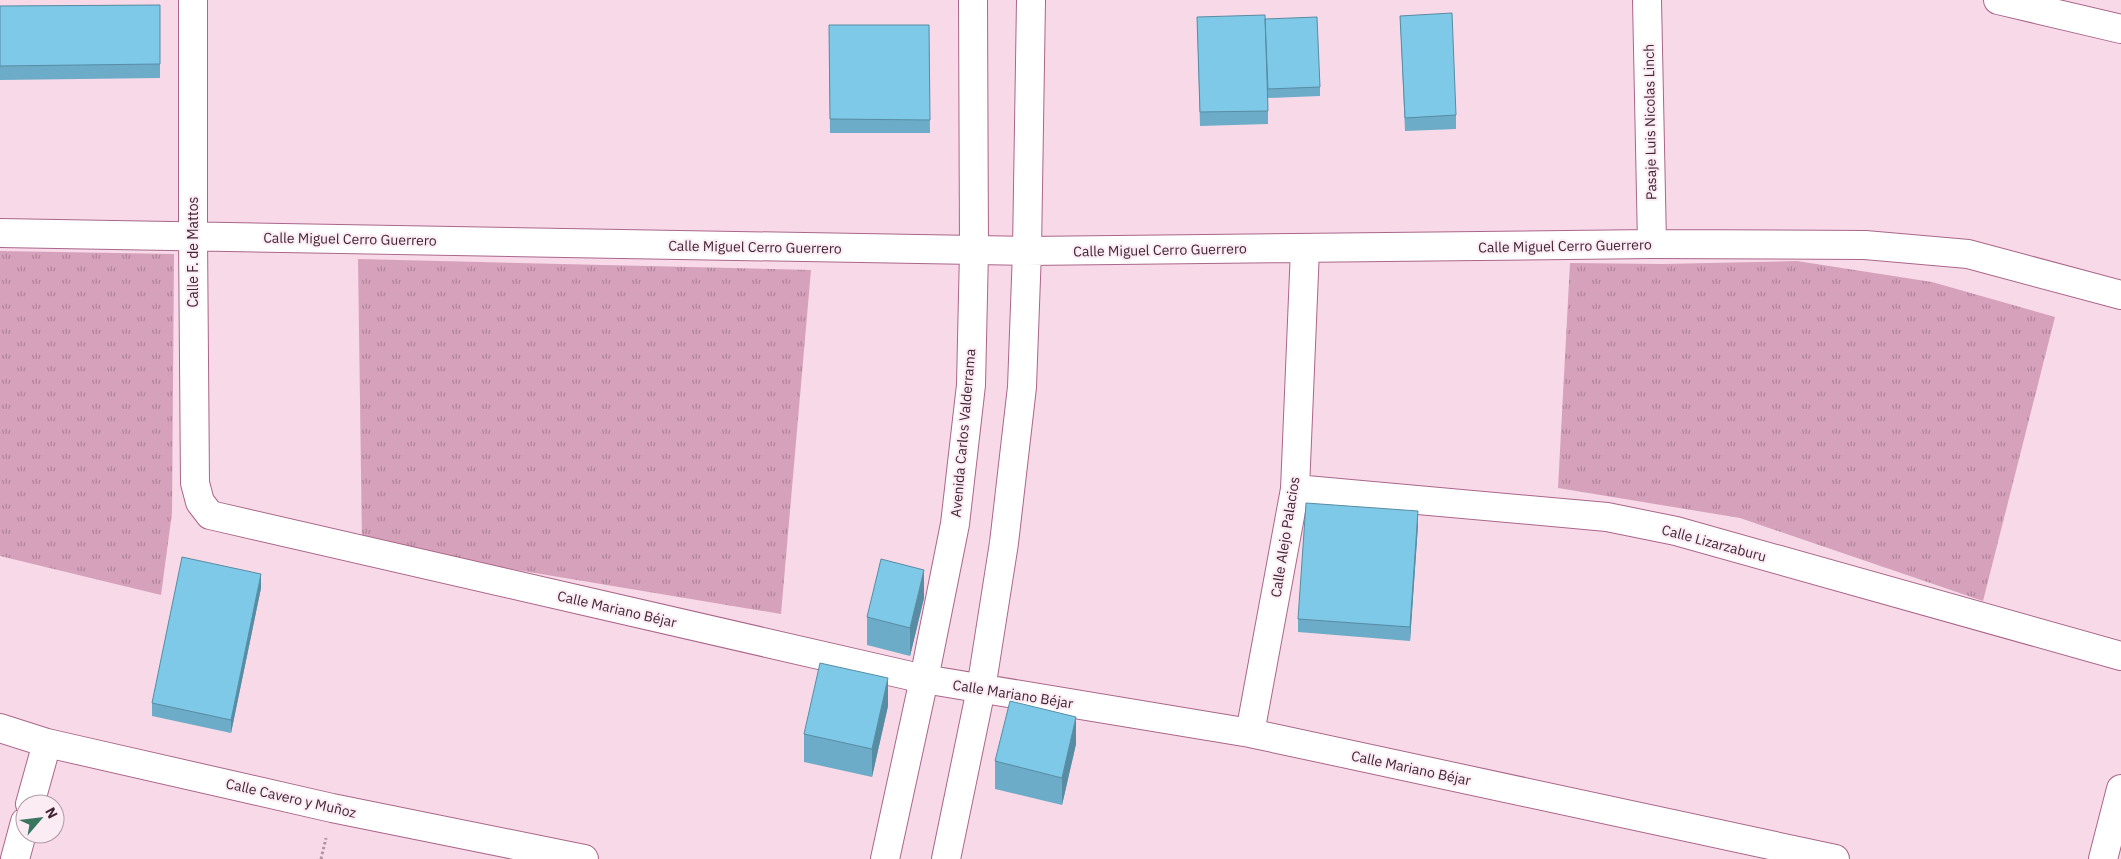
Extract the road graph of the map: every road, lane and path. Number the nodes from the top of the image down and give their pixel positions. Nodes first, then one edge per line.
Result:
1 (193, 0) edge
2 (973, 0) edge
3 (1031, 0) edge
4 (1647, 0) edge
5 (1998, 0) edge
6 (2121, 29) edge
7 (0, 233) edge
8 (192, 236) junction
9 (1652, 244) junction
10 (1306, 249) junction
11 (974, 251) junction
12 (1027, 251) junction
13 (2121, 295) edge
14 (1295, 489) junction
15 (200, 502) joint
16 (2121, 656) edge
17 (924, 679) junction
18 (981, 689) junction
19 (0, 728) edge
20 (1250, 734) junction
21 (47, 743) junction
22 (2121, 789) edge
23 (33, 794) edge
24 (19, 844) edge
25 (1799, 855) edge
26 (15, 859) edge
27 (584, 859) edge
28 (885, 859) edge
29 (946, 859) edge
30 (1836, 859) edge
31 (2103, 859) edge

1 - 8 street, Calle F. de Mattos
2 - 11 street, Avenida Carlos Valderrama
3 - 12 street
4 - 9 street, Pasaje Luis Nicolas Linch
5 - 6 street
7 - 8 street, Calle Miguel Cerro Guerrero
8 - 11 street, Calle Miguel Cerro Guerrero
8 - 15 street, Calle F. de Mattos
9 - 10 street, Calle Miguel Cerro Guerrero
9 - 13 street, Calle Miguel Cerro Guerrero
10 - 12 street, Calle Miguel Cerro Guerrero
10 - 14 street, Calle Alejo Palacios
11 - 12 street, Calle Miguel Cerro Guerrero
11 - 17 street, Avenida Carlos Valderrama
12 - 18 street
14 - 16 street, Calle Lizarzaburu
14 - 20 street, Calle Alejo Palacios
15 - 17 street, Calle Mariano Béjar
17 - 18 street, Calle Mariano Béjar
17 - 28 street, Avenida Carlos Valderrama
18 - 20 street, Calle Mariano Béjar
18 - 29 street
19 - 21 street, Calle Cavero y Muñoz
20 - 25 street, Calle Mariano Béjar
21 - 23 street
21 - 27 street, Calle Cavero y Muñoz
22 - 31 street
24 - 26 street
25 - 30 street, Calle Mariano Béjar

